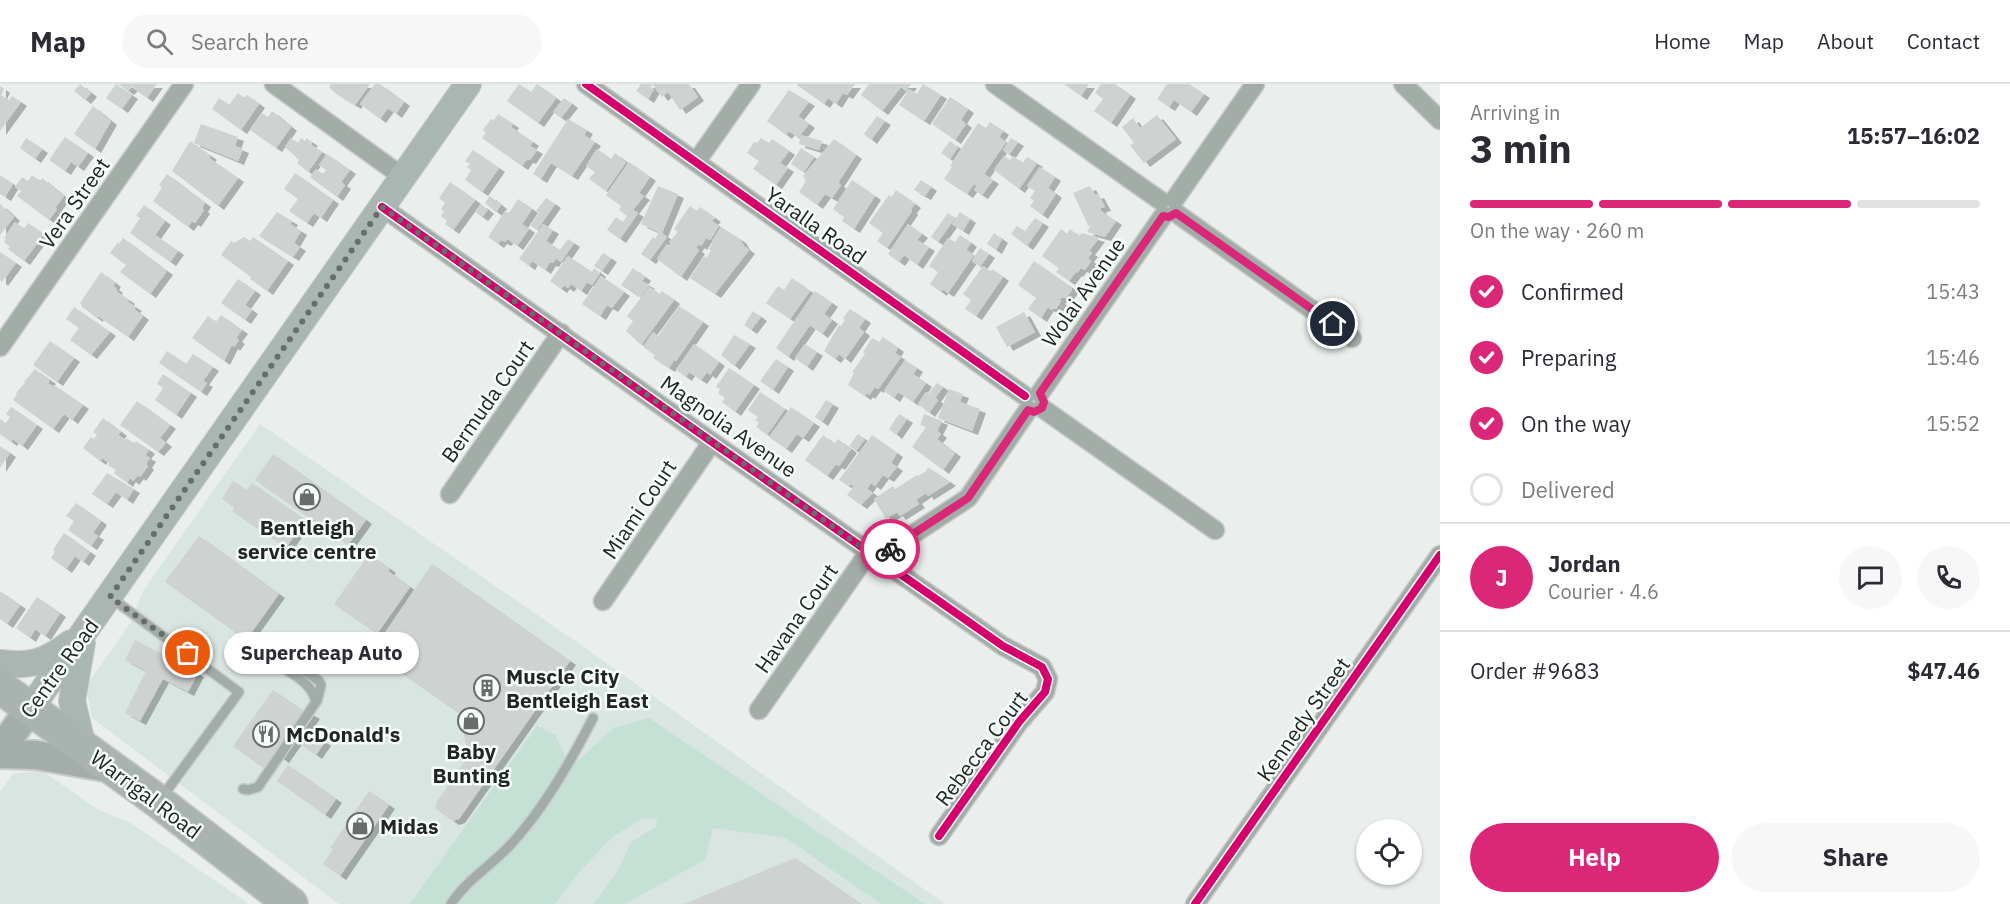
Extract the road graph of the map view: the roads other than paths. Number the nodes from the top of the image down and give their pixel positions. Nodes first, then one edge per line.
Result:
1 (184, 84) edge
2 (274, 84) edge
3 (468, 84) edge
4 (586, 84) edge
5 (751, 84) edge
6 (995, 84) edge
7 (1255, 84) edge
8 (1403, 84) edge
9 (1440, 120) edge
10 (696, 162) junction
11 (403, 177) junction
12 (382, 207) junction
13 (1169, 207) junction
14 (561, 333) junction
15 (1352, 338) dead end
16 (0, 347) edge
17 (1034, 402) junction
18 (712, 442) junction
19 (450, 494) dead end
20 (1215, 530) dead end
21 (873, 555) junction
22 (1440, 555) edge
23 (110, 597) junction
24 (603, 601) dead end
25 (83, 634) junction
26 (285, 656) dead end
27 (0, 663) edge
28 (278, 665) dead end
29 (1048, 679) joint
30 (0, 687) edge
31 (316, 702) junction
32 (30, 709) junction
33 (759, 710) dead end
34 (593, 718) dead end
35 (83, 747) junction
36 (0, 752) edge
37 (110, 768) junction
38 (243, 789) dead end
39 (159, 802) junction
40 (939, 836) dead end
41 (291, 904) edge
42 (451, 904) edge
43 (1196, 904) edge

1 - 16 street, Vera Street
2 - 11 street
3 - 11 main road, Centre Road
4 - 10 street, Yaralla Road
5 - 10 street
6 - 13 street
7 - 13 street, Wolai Avenue
8 - 9 street
10 - 17 street, Yaralla Road
11 - 12 main road, Centre Road
12 - 14 street, Magnolia Avenue
12 - 23 main road, Centre Road
13 - 15 street
13 - 17 street, Wolai Avenue
14 - 18 street, Magnolia Avenue
14 - 19 street, Bermuda Court
17 - 20 street, Yaralla Road
17 - 21 street, Wolai Avenue
18 - 21 street, Magnolia Avenue
18 - 24 street, Miami Court
21 - 29 street, Magnolia Avenue
21 - 33 street, Havana Court
22 - 43 street, Kennedy Street
23 - 25 main road, Centre Road
23 - 39 lane
25 - 27 main road
25 - 32 main road, Centre Road
25 - 35 main road
26 - 31 lane
28 - 31 lane
29 - 40 street, Rebecca Court
30 - 32 highway, Warrigal Road
31 - 38 lane
32 - 35 highway, Warrigal Road
32 - 36 main road, Centre Road
34 - 42 lane
35 - 37 highway, Warrigal Road
36 - 37 main road
37 - 39 highway, Warrigal Road
39 - 41 highway, Warrigal Road

